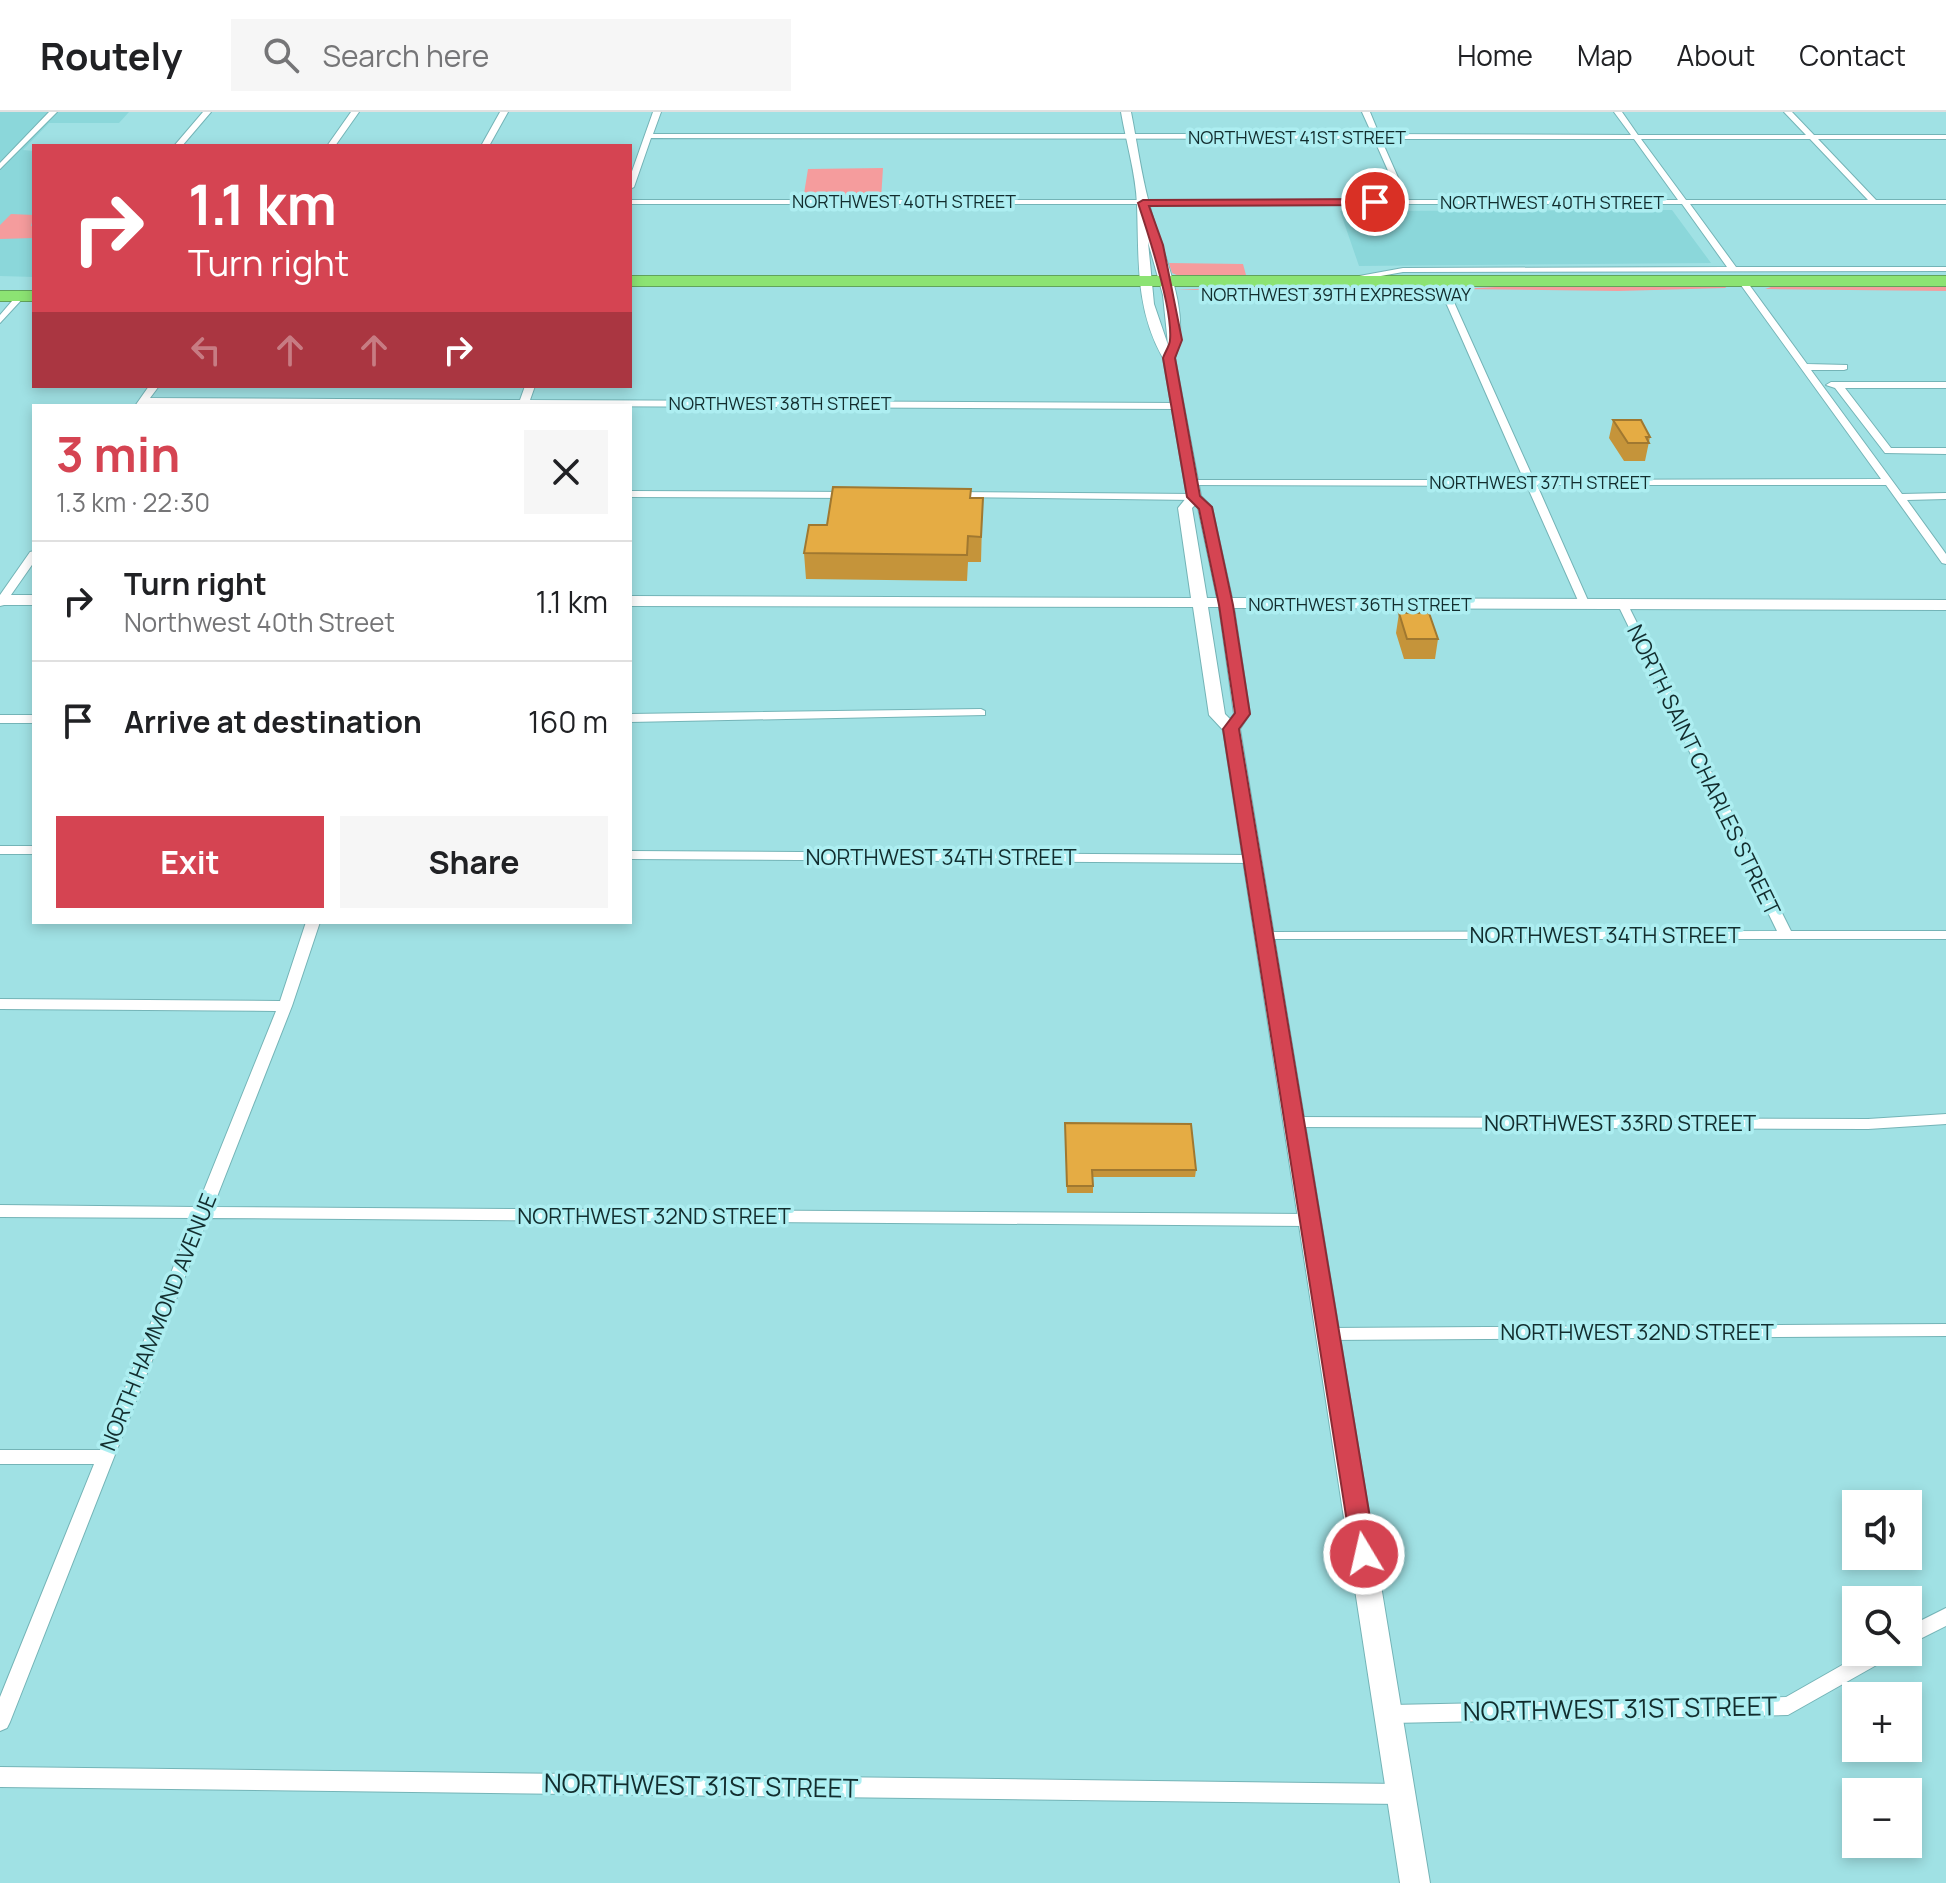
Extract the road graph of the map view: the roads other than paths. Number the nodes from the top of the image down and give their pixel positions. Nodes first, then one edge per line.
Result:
1 (53, 112) edge
2 (207, 112) edge
3 (355, 112) edge
4 (504, 112) edge
5 (657, 112) edge
6 (1126, 112) edge
7 (1366, 112) edge
8 (1618, 112) edge
9 (1788, 112) edge
10 (648, 136) junction
11 (1637, 137) junction
12 (1811, 137) junction
13 (1946, 137) edge
14 (1130, 138) junction
15 (1378, 138) junction
16 (180, 144) edge
17 (332, 144) edge
18 (486, 144) edge
19 (17, 149) junction
20 (32, 149) edge
21 (0, 167) edge
22 (632, 181) edge
23 (632, 202) edge
24 (1874, 202) junction
25 (1946, 202) edge
26 (1143, 203) junction
27 (1406, 203) junction
28 (1684, 203) junction
29 (1946, 269) edge
30 (0, 281) edge
31 (32, 281) edge
32 (632, 281) edge
33 (1336, 281) junction
34 (1946, 281) edge
35 (1743, 282) junction
36 (1147, 288) junction
37 (1167, 288) junction
38 (1442, 288) junction
39 (632, 295) edge
40 (1946, 295) edge
41 (0, 296) edge
42 (28, 296) edge
43 (0, 320) edge
44 (1169, 358) junction
45 (1806, 367) junction
46 (1844, 367) dead end
47 (1819, 385) junction
48 (1838, 385) junction
49 (1946, 385) edge
50 (632, 405) edge
51 (1178, 406) junction
52 (1865, 451) junction
53 (1888, 451) junction
54 (1946, 451) edge
55 (1888, 482) junction
56 (1530, 484) junction
57 (1193, 490) junction
58 (632, 494) edge
59 (865, 495) edge
60 (944, 495) edge
61 (1946, 496) edge
62 (1899, 497) junction
63 (32, 557) edge
64 (1946, 561) edge
65 (32, 600) edge
66 (1, 601) edge
67 (632, 601) edge
68 (1198, 605) junction
69 (1226, 605) junction
70 (1585, 605) junction
71 (1623, 605) junction
72 (1946, 605) edge
73 (981, 713) dead end
74 (632, 718) edge
75 (0, 719) edge
76 (32, 719) edge
77 (1231, 729) junction
78 (0, 850) edge
79 (32, 850) edge
80 (632, 855) edge
81 (1251, 859) junction
82 (312, 924) edge
83 (1786, 935) junction
84 (1946, 935) edge
85 (1263, 936) junction
86 (0, 1004) edge
87 (285, 1006) junction
88 (1946, 1119) edge
89 (1293, 1122) junction
90 (0, 1211) edge
91 (203, 1213) junction
92 (1309, 1220) junction
93 (1946, 1330) edge
94 (1327, 1334) junction
95 (0, 1457) edge
96 (103, 1457) junction
97 (1946, 1616) edge
98 (1922, 1629) edge
99 (1858, 1666) edge
100 (1391, 1714) junction
101 (0, 1722) edge
102 (0, 1777) edge
103 (1402, 1794) junction
104 (1415, 1883) edge

1 - 19 street
2 - 16 street
3 - 17 street
4 - 18 street
5 - 10 street
6 - 14 main road
7 - 15 street
8 - 11 street
9 - 12 street
10 - 14 street, NORTHWEST 41ST STREET
10 - 22 street
11 - 12 street, NORTHWEST 41ST STREET
11 - 15 street, NORTHWEST 41ST STREET
11 - 28 street
12 - 13 street, NORTHWEST 41ST STREET
12 - 24 street
14 - 15 street, NORTHWEST 41ST STREET
14 - 26 main road
15 - 27 street
19 - 20 street
19 - 21 street
23 - 26 street, NORTHWEST 40TH STREET
24 - 25 street, NORTHWEST 40TH STREET
24 - 28 street, NORTHWEST 40TH STREET
26 - 27 street, NORTHWEST 40TH STREET
26 - 36 main road
26 - 37 main road
27 - 28 street, NORTHWEST 40TH STREET
28 - 35 street
29 - 35 street, NORTHWEST 39TH EXPRESSWAY
30 - 31 highway
32 - 36 highway, NORTHWEST 39TH EXPRESSWAY
33 - 35 street, NORTHWEST 39TH EXPRESSWAY
33 - 37 highway, NORTHWEST 39TH EXPRESSWAY
33 - 38 highway, NORTHWEST 39TH EXPRESSWAY
34 - 35 highway, NORTHWEST 39TH EXPRESSWAY
35 - 38 highway, NORTHWEST 39TH EXPRESSWAY
35 - 40 highway, NORTHWEST 39TH EXPRESSWAY
35 - 45 street
36 - 37 highway, NORTHWEST 39TH EXPRESSWAY
36 - 39 highway, NORTHWEST 39TH EXPRESSWAY
36 - 44 main road
37 - 38 highway, NORTHWEST 39TH EXPRESSWAY
37 - 44 main road
38 - 56 street
41 - 42 highway
42 - 43 street
44 - 51 main road
45 - 46 street
45 - 47 street
47 - 48 street
47 - 52 street
48 - 49 street
48 - 53 street
50 - 51 street, NORTHWEST 38TH STREET
51 - 57 main road
52 - 53 street
52 - 55 street
53 - 54 street
55 - 56 street, NORTHWEST 37TH STREET
55 - 62 street
56 - 57 street, NORTHWEST 37TH STREET
56 - 70 street
57 - 60 street, NORTHWEST 37TH STREET
57 - 68 main road
57 - 69 main road
58 - 59 street
61 - 62 street
62 - 64 street
63 - 66 street
65 - 66 main road
67 - 68 main road, NORTHWEST 36TH STREET
68 - 69 main road, NORTHWEST 36TH STREET
68 - 77 main road
69 - 70 main road, NORTHWEST 36TH STREET
69 - 77 main road
70 - 71 main road, NORTHWEST 36TH STREET
71 - 72 main road, NORTHWEST 36TH STREET
71 - 83 street, NORTH SAINT CHARLES STREET
73 - 74 street
75 - 76 street
77 - 81 main road
78 - 79 street
80 - 81 street, NORTHWEST 34TH STREET
81 - 85 main road
82 - 87 street, NORTH HAMMOND AVENUE
83 - 84 street, NORTHWEST 34TH STREET
83 - 85 street, NORTHWEST 34TH STREET
85 - 89 main road
86 - 87 street
87 - 91 street, NORTH HAMMOND AVENUE
88 - 89 street, NORTHWEST 33RD STREET
89 - 92 main road
90 - 91 street, NORTHWEST 32ND STREET
91 - 92 street, NORTHWEST 32ND STREET
91 - 96 street, NORTH HAMMOND AVENUE
92 - 94 main road
93 - 94 street, NORTHWEST 32ND STREET
94 - 100 main road
95 - 96 street
96 - 101 street, NORTH HAMMOND AVENUE
97 - 98 street
99 - 100 street, NORTHWEST 31ST STREET
100 - 103 main road
102 - 103 street, NORTHWEST 31ST STREET
103 - 104 main road

